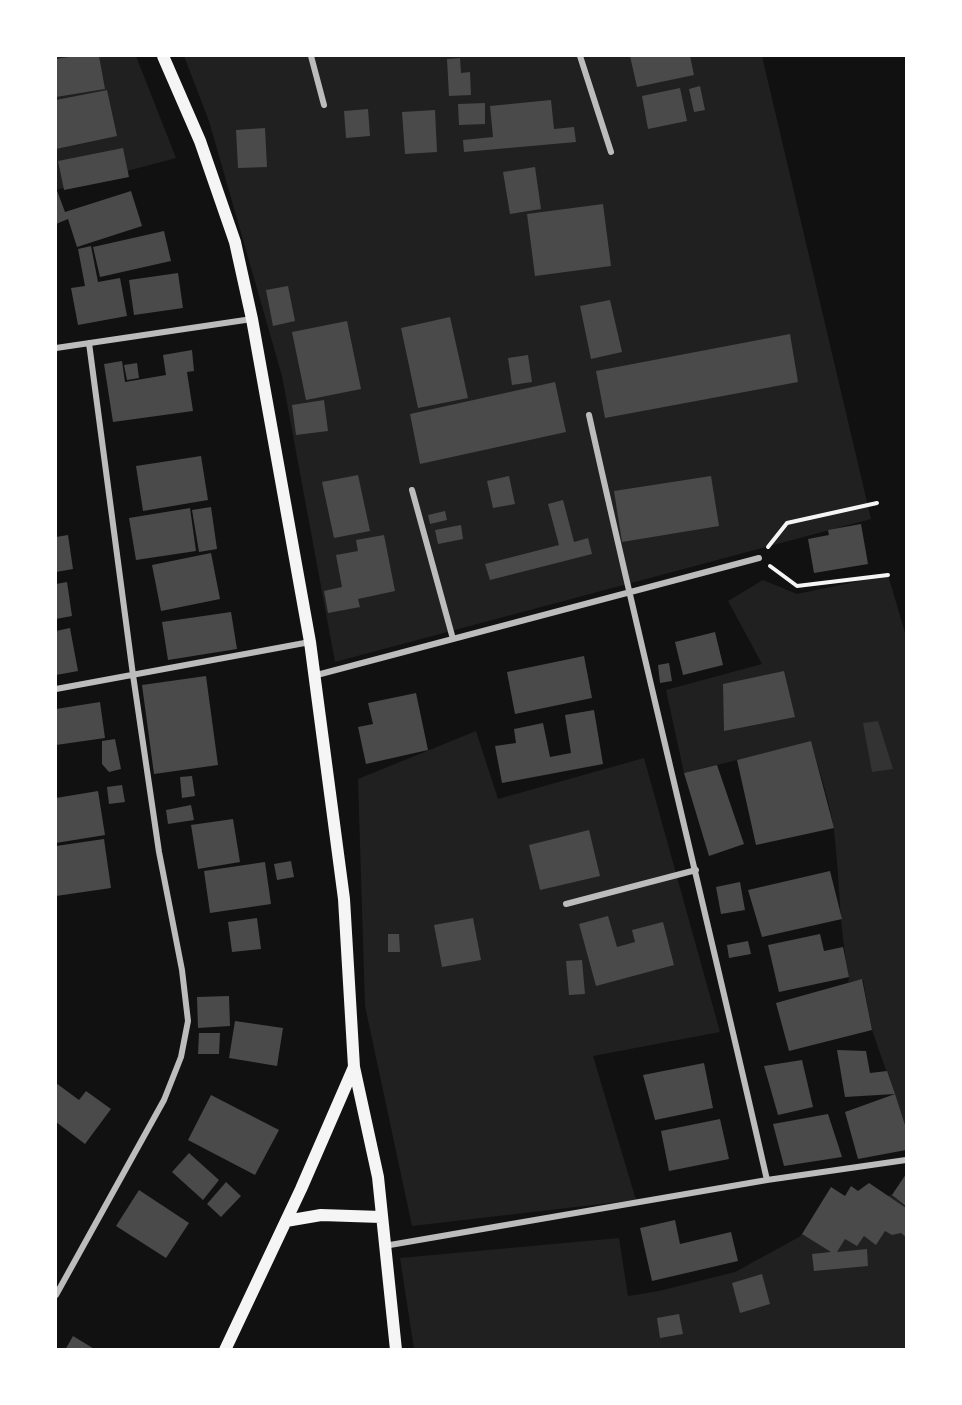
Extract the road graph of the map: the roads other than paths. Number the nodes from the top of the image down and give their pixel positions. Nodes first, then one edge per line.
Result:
1 (163, 56) edge
2 (311, 56) edge
3 (580, 56) edge
4 (324, 105) dead end
5 (611, 152) dead end
6 (252, 320) junction
7 (89, 343) junction
8 (56, 348) edge
9 (589, 415) dead end
10 (411, 490) dead end
11 (759, 558) road end
12 (628, 593) junction
13 (453, 639) junction
14 (310, 642) junction
15 (134, 675) junction
16 (313, 676) junction
17 (56, 689) edge
18 (696, 870) junction
19 (566, 904) dead end
20 (354, 1067) junction
21 (906, 1160) edge
22 (767, 1180) junction
23 (381, 1217) junction
24 (286, 1221) junction
25 (384, 1246) junction
26 (56, 1295) edge
27 (225, 1350) edge
28 (396, 1350) edge

1 - 6 main road
2 - 4 street
3 - 5 street
6 - 7 street
6 - 14 main road
7 - 8 street
7 - 15 street
9 - 12 street
10 - 13 street
11 - 12 street
12 - 13 street
12 - 18 street
13 - 16 street
14 - 15 street
14 - 16 main road
15 - 17 street
15 - 26 street
16 - 20 main road
18 - 19 street
18 - 22 street
20 - 23 main road
20 - 24 main road
21 - 22 street
22 - 25 street
23 - 24 main road
23 - 25 main road
24 - 27 main road
25 - 28 main road

